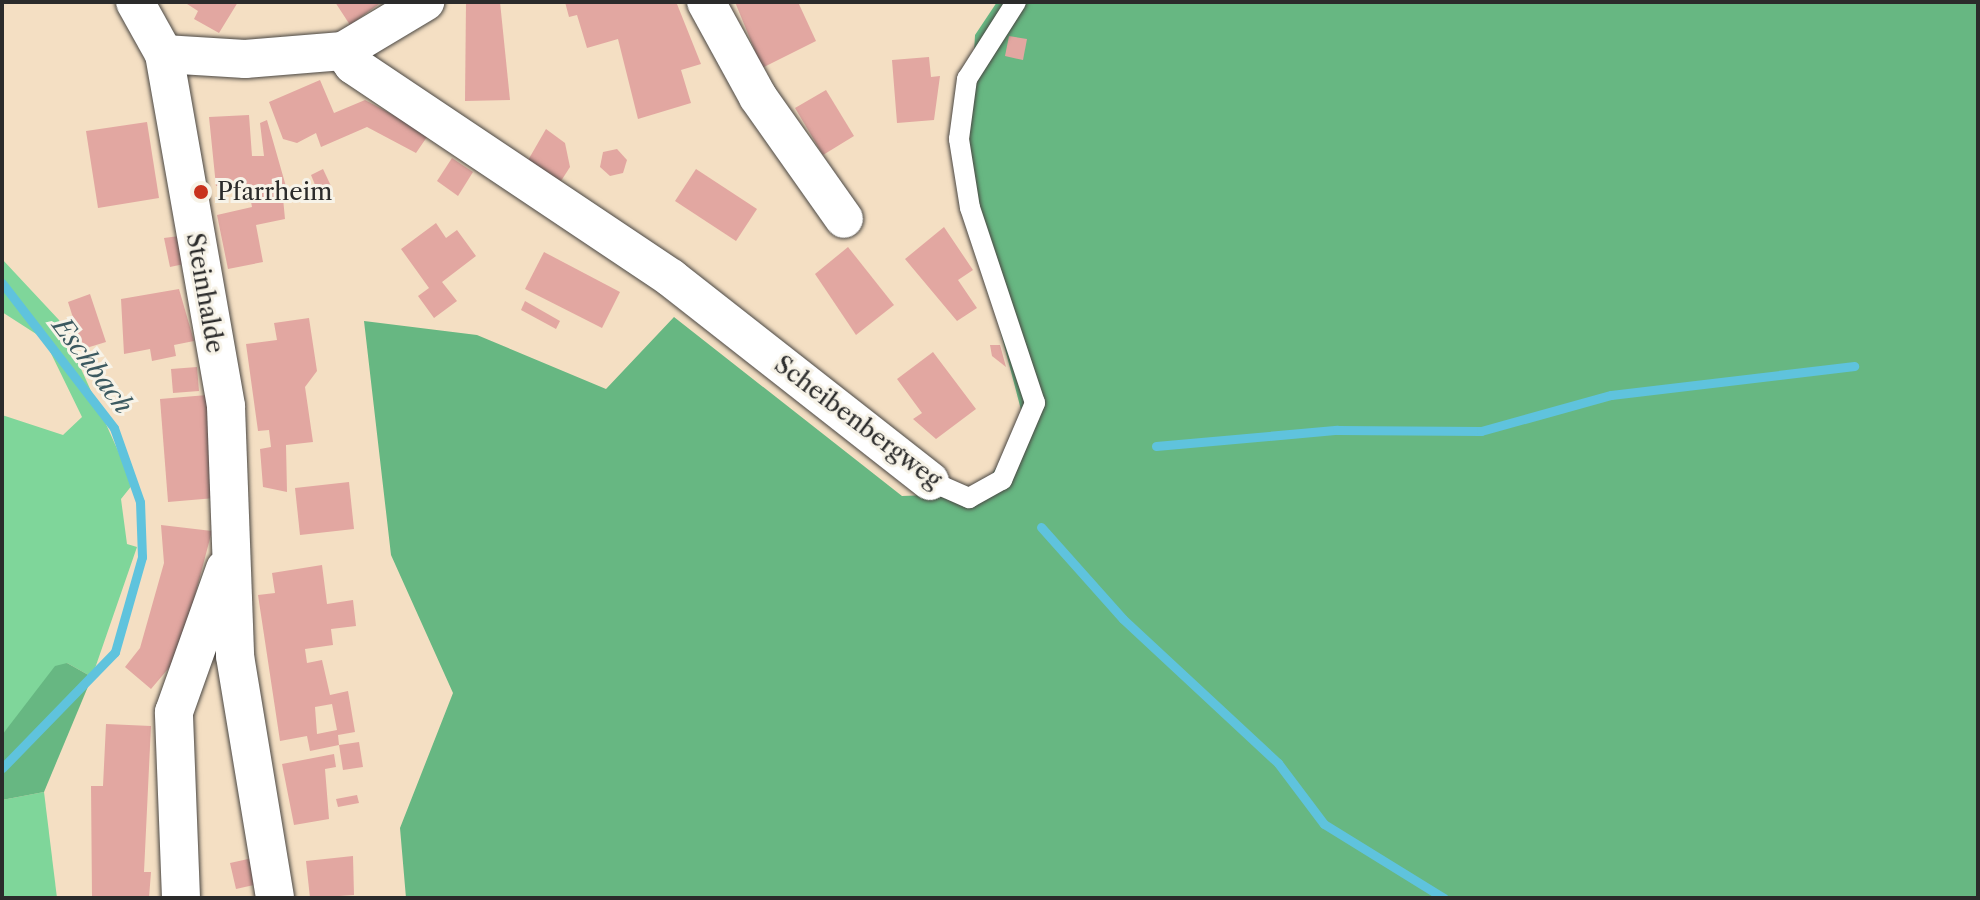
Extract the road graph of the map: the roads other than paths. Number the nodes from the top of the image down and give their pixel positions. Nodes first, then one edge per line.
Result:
1 (135, 2) edge
2 (425, 2) edge
3 (706, 2) edge
4 (1016, 2) edge
5 (343, 51) junction
6 (164, 54) junction
7 (844, 219) dead end
8 (930, 481) joint
9 (234, 544) junction
10 (181, 898) edge
11 (275, 898) edge

1 - 6 street, Steinhalde
2 - 5 street
3 - 7 street
4 - 8 lane, Scheibenbergweg
5 - 6 street
5 - 8 street, Scheibenbergweg
6 - 9 street, Steinhalde
9 - 10 street, Steinhalde
9 - 11 street, Steinhalde

